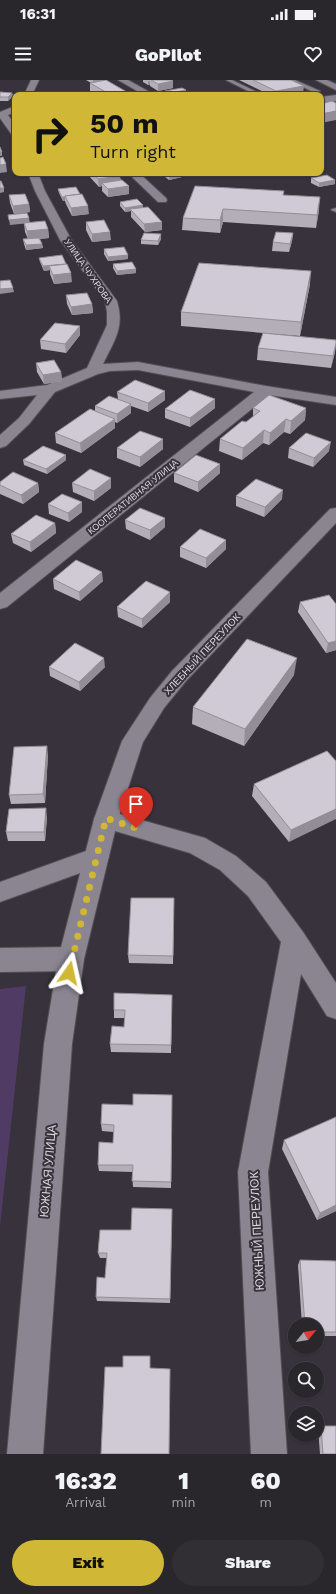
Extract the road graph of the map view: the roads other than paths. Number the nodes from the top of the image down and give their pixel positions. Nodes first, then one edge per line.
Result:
1 (35, 80) edge
2 (122, 80) edge
3 (228, 80) edge
4 (291, 80) edge
5 (320, 80) edge
6 (336, 87) edge
7 (29, 92) edge
8 (145, 92) edge
9 (254, 92) edge
10 (311, 92) edge
11 (336, 98) edge
12 (324, 100) edge
13 (12, 110) edge
14 (1, 115) edge
15 (12, 128) edge
16 (34, 176) edge
17 (136, 176) edge
18 (162, 200) dead end
19 (93, 371) junction
20 (50, 389) junction
21 (266, 390) junction
22 (0, 395) edge
23 (336, 400) edge
24 (0, 444) edge
25 (336, 513) edge
26 (0, 603) edge
27 (106, 818) junction
28 (97, 857) junction
29 (0, 892) edge
30 (294, 940) junction
31 (72, 959) junction
32 (0, 960) edge
33 (336, 1007) edge
34 (25, 1454) edge
35 (269, 1454) edge

1 - 7 street
2 - 8 street
3 - 9 lane
4 - 10 lane
5 - 6 street
11 - 12 street
13 - 14 street
14 - 15 street
16 - 19 street, УЛИЦА ЧУХРОВА
17 - 18 street
19 - 20 street
19 - 21 street
20 - 22 street
20 - 24 street
21 - 23 street
21 - 26 street, КООПЕРАТИВНАЯ УЛИЦА
25 - 27 street, ХЛЕБНЫЙ ПЕРЕУЛОК
27 - 28 street, ХЛЕБНЫЙ ПЕРЕУЛОК
27 - 30 street
28 - 29 street
28 - 31 street, ХЛЕБНЫЙ ПЕРЕУЛОК
30 - 33 street
30 - 35 street, ЮЖНЫЙ ПЕРЕУЛОК
31 - 32 street
31 - 34 street, ЮЖНАЯ УЛИЦА

